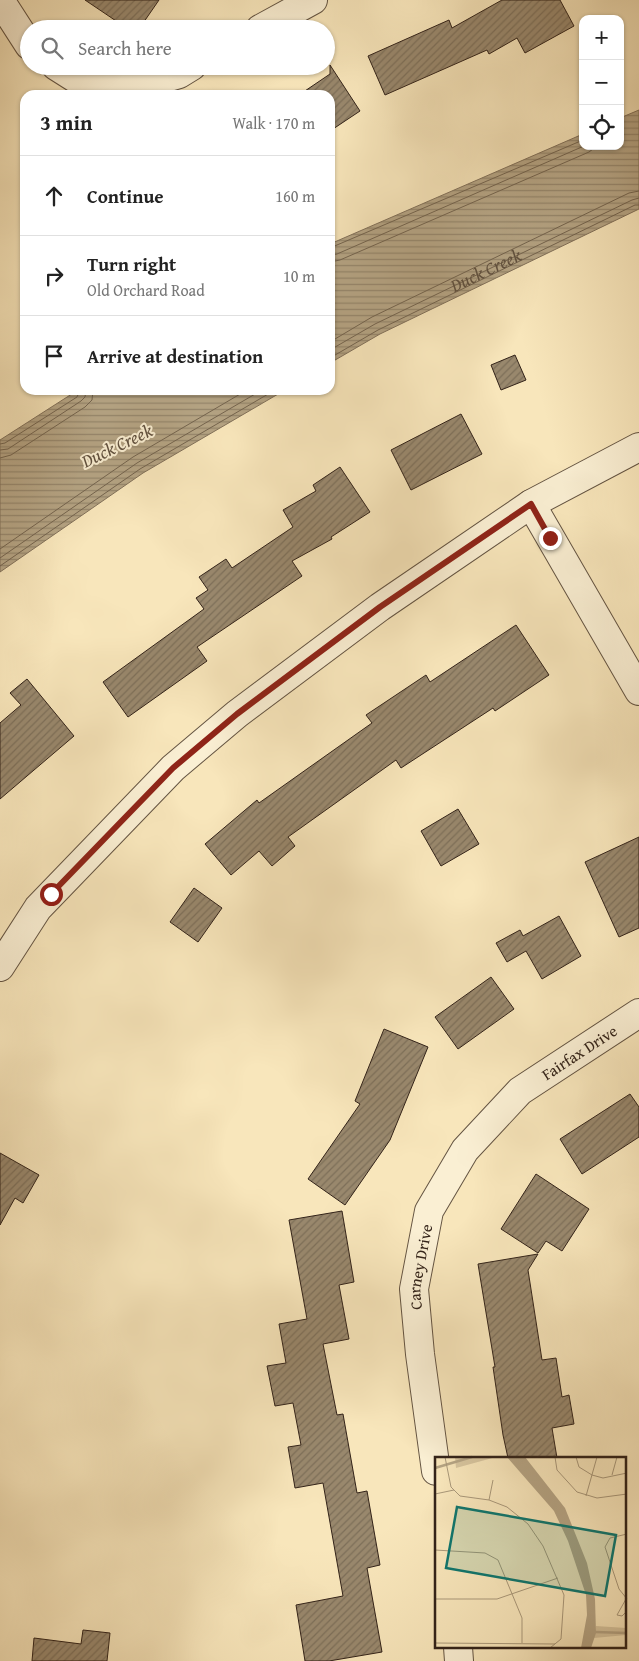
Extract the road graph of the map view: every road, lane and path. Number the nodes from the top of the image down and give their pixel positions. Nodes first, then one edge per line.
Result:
1 (0, 0) edge
2 (313, 0) edge
3 (276, 20) edge
4 (20, 31) edge
5 (70, 75) edge
6 (176, 75) edge
7 (639, 447) edge
8 (531, 504) junction
9 (639, 691) edge
10 (0, 967) edge
11 (639, 1013) edge
12 (520, 1091) joint
13 (435, 1464) edge
14 (458, 1648) edge
15 (459, 1661) edge

1 - 4 street
2 - 3 street
5 - 6 street
7 - 8 street
8 - 9 street
8 - 10 street
11 - 12 street, Fairfax Drive
12 - 13 street, Carney Drive
14 - 15 street

